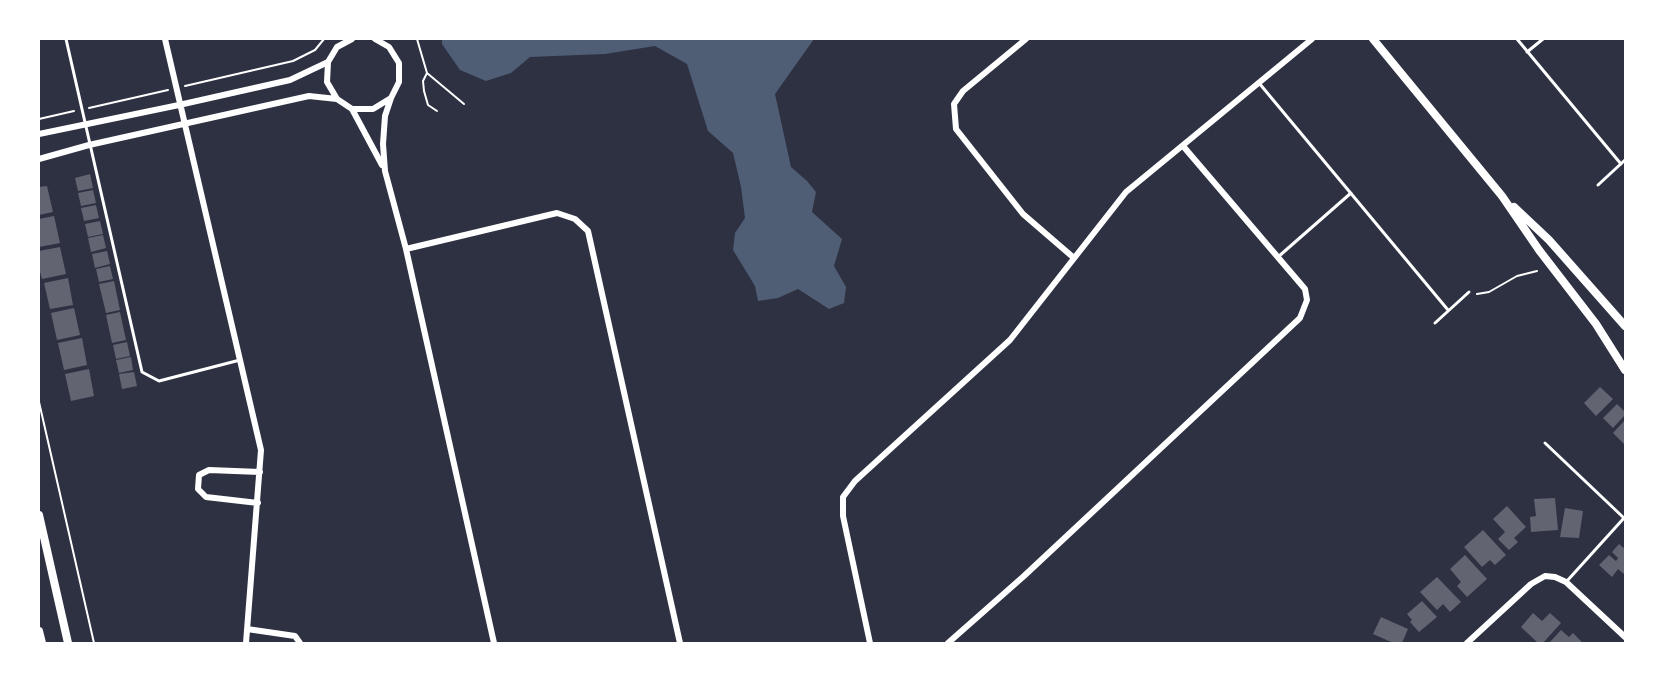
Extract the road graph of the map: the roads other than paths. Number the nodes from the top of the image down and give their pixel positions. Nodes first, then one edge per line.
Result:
1 (66, 39) edge
2 (165, 39) edge
3 (339, 39) edge
4 (352, 39) edge
5 (375, 39) edge
6 (1026, 39) edge
7 (1312, 39) edge
8 (1373, 39) edge
9 (1517, 39) edge
10 (1543, 39) edge
11 (337, 47) junction
12 (1527, 52) junction
13 (328, 62) junction
14 (1259, 83) junction
15 (391, 98) junction
16 (337, 99) junction
17 (180, 105) junction
18 (352, 109) junction
19 (85, 124) junction
20 (184, 124) junction
21 (39, 134) edge
22 (89, 145) junction
23 (1183, 146) junction
24 (39, 159) edge
25 (1625, 160) edge
26 (1621, 164) junction
27 (385, 171) junction
28 (1598, 185) dead end
29 (1351, 193) junction
30 (1502, 196) junction
31 (405, 249) junction
32 (1277, 257) junction
33 (1074, 258) junction
34 (1469, 292) road end
35 (1449, 310) junction
36 (1435, 323) dead end
37 (1625, 326) edge
38 (240, 360) junction
39 (1625, 370) edge
40 (1545, 443) dead end
41 (260, 472) junction
42 (258, 503) junction
43 (39, 515) edge
44 (1624, 518) edge
45 (1566, 582) junction
46 (247, 629) junction
47 (39, 631) edge
48 (1625, 637) edge
49 (42, 643) edge
50 (68, 643) edge
51 (246, 643) edge
52 (300, 643) edge
53 (494, 643) edge
54 (680, 643) edge
55 (870, 643) edge
56 (948, 643) edge
57 (1467, 643) edge

1 - 19 lane
2 - 17 street
3 - 11 street
4 - 11 street
5 - 15 street
6 - 33 street
7 - 14 street
8 - 30 street
9 - 12 lane
10 - 12 lane
11 - 13 street
12 - 26 lane
13 - 16 street
13 - 17 street
14 - 23 street
14 - 29 lane
15 - 18 street
15 - 27 street
16 - 18 street
16 - 20 street
17 - 19 street
17 - 20 street
18 - 27 street
19 - 21 street
19 - 22 lane
20 - 22 street
20 - 38 street
22 - 24 street
22 - 38 lane
23 - 32 street
23 - 33 street
25 - 26 lane
26 - 28 lane
27 - 31 street
29 - 32 lane
29 - 35 lane
30 - 37 street
30 - 39 street
31 - 53 street
31 - 54 street
32 - 56 street
33 - 55 street
34 - 35 lane
35 - 36 lane
38 - 41 street
40 - 44 lane
41 - 42 street
41 - 42 street
42 - 46 street
43 - 50 street
44 - 45 lane
45 - 48 street
45 - 57 street
46 - 51 street
46 - 52 street
47 - 49 street

